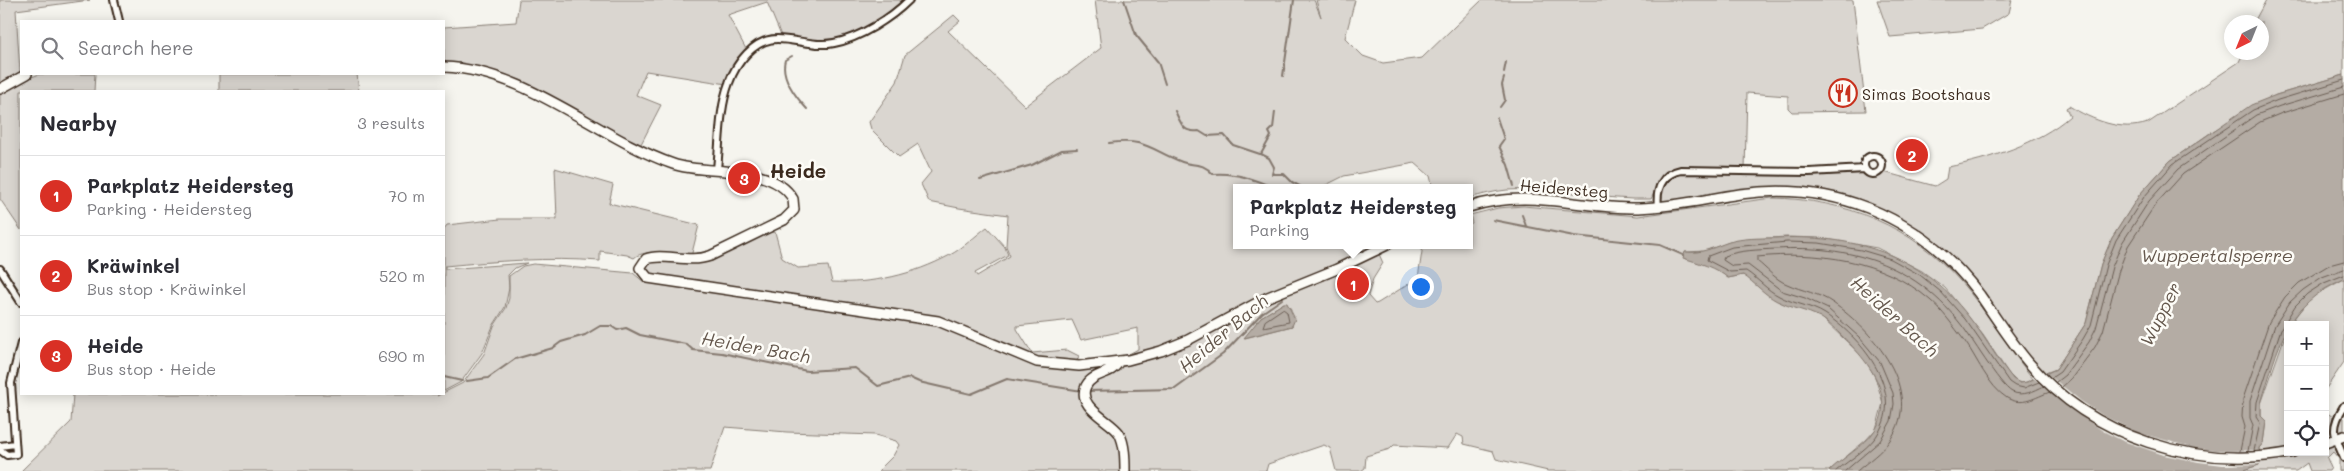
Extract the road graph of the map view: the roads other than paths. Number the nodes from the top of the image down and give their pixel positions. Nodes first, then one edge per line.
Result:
1 (114, 0) edge
2 (910, 0) edge
3 (119, 20) edge
4 (445, 67) edge
5 (25, 75) edge
6 (0, 89) edge
7 (1865, 169) dead end
8 (717, 170) junction
9 (1473, 206) edge
10 (1658, 207) junction
11 (1379, 249) edge
12 (0, 270) edge
13 (20, 300) edge
14 (20, 347) edge
15 (1119, 361) junction
16 (2344, 406) edge
17 (2340, 438) edge
18 (15, 444) junction
19 (0, 446) edge
20 (0, 450) edge
21 (2284, 453) edge
22 (2344, 458) edge
23 (1126, 471) edge

1 - 3 street
2 - 8 street
4 - 8 main road
5 - 6 main road
7 - 10 street
8 - 15 main road
9 - 10 main road, Heidersteg
10 - 21 main road, Heidersteg
11 - 15 main road
12 - 13 street
14 - 18 street
15 - 23 main road
16 - 17 street
17 - 22 street
18 - 19 street
18 - 20 street

